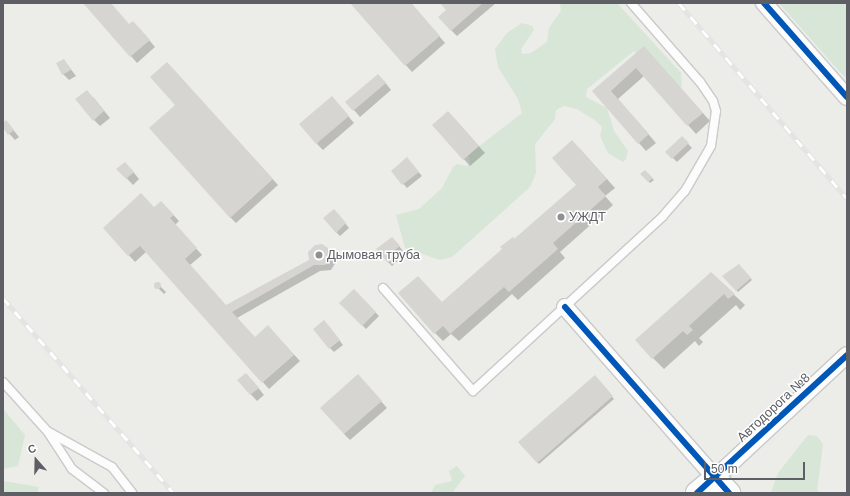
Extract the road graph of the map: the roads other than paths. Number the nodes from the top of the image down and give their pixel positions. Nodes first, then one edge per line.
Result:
1 (631, 3) edge
2 (764, 3) edge
3 (847, 97) edge
4 (383, 288) dead end
5 (565, 307) junction
6 (847, 356) edge
7 (3, 382) edge
8 (48, 432) junction
9 (722, 485) edge
10 (104, 493) edge
11 (132, 493) edge
12 (697, 493) edge

1 - 5 lane
2 - 3 street
4 - 5 lane
5 - 9 street
6 - 9 street, Автодорога №8
7 - 8 lane
8 - 10 lane
8 - 11 lane
9 - 12 street, Автодорога №8

